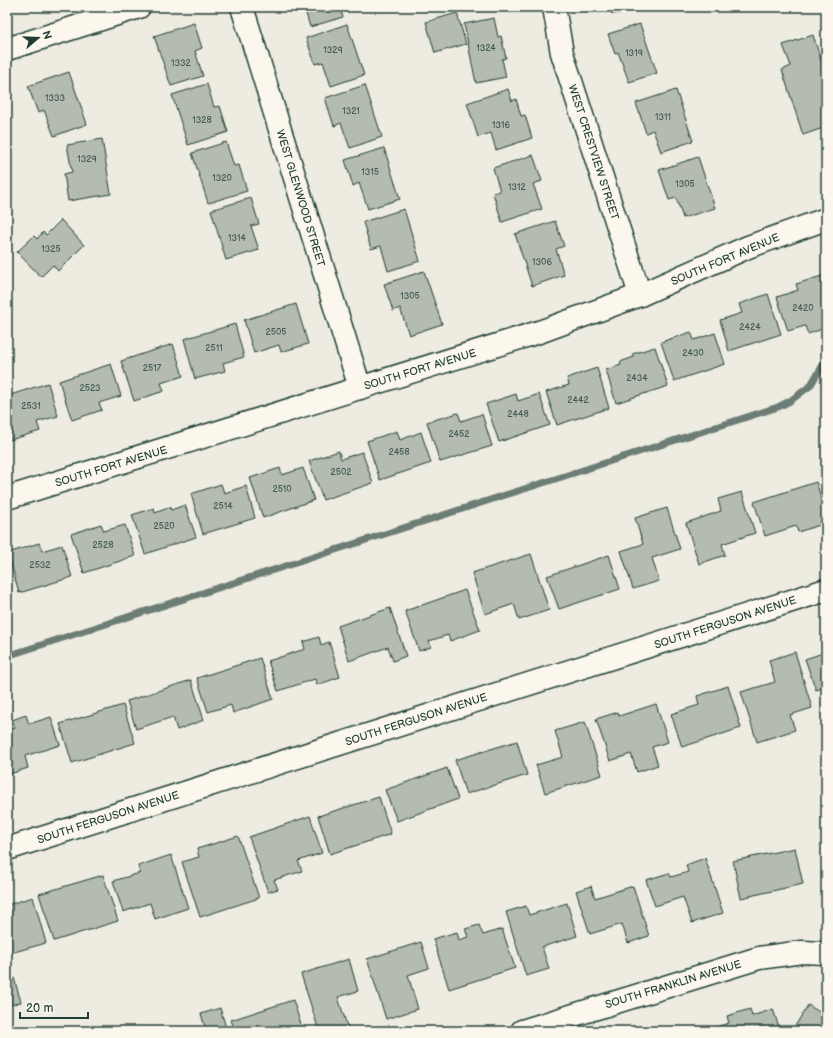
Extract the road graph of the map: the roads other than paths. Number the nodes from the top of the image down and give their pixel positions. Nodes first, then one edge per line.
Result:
1 (139, 7) edge
2 (242, 7) edge
3 (554, 7) edge
4 (7, 49) edge
5 (826, 219) edge
6 (640, 295) junction
7 (360, 388) junction
8 (7, 498) edge
9 (826, 590) edge
10 (7, 849) edge
11 (826, 953) edge
12 (522, 1031) edge

1 - 4 street
2 - 7 street, WEST GLENWOOD STREET
3 - 6 street, WEST CRESTVIEW STREET
5 - 6 street, SOUTH FORT AVENUE
6 - 7 street, SOUTH FORT AVENUE
7 - 8 street, SOUTH FORT AVENUE
9 - 10 street, SOUTH FERGUSON AVENUE
11 - 12 street, SOUTH FRANKLIN AVENUE

